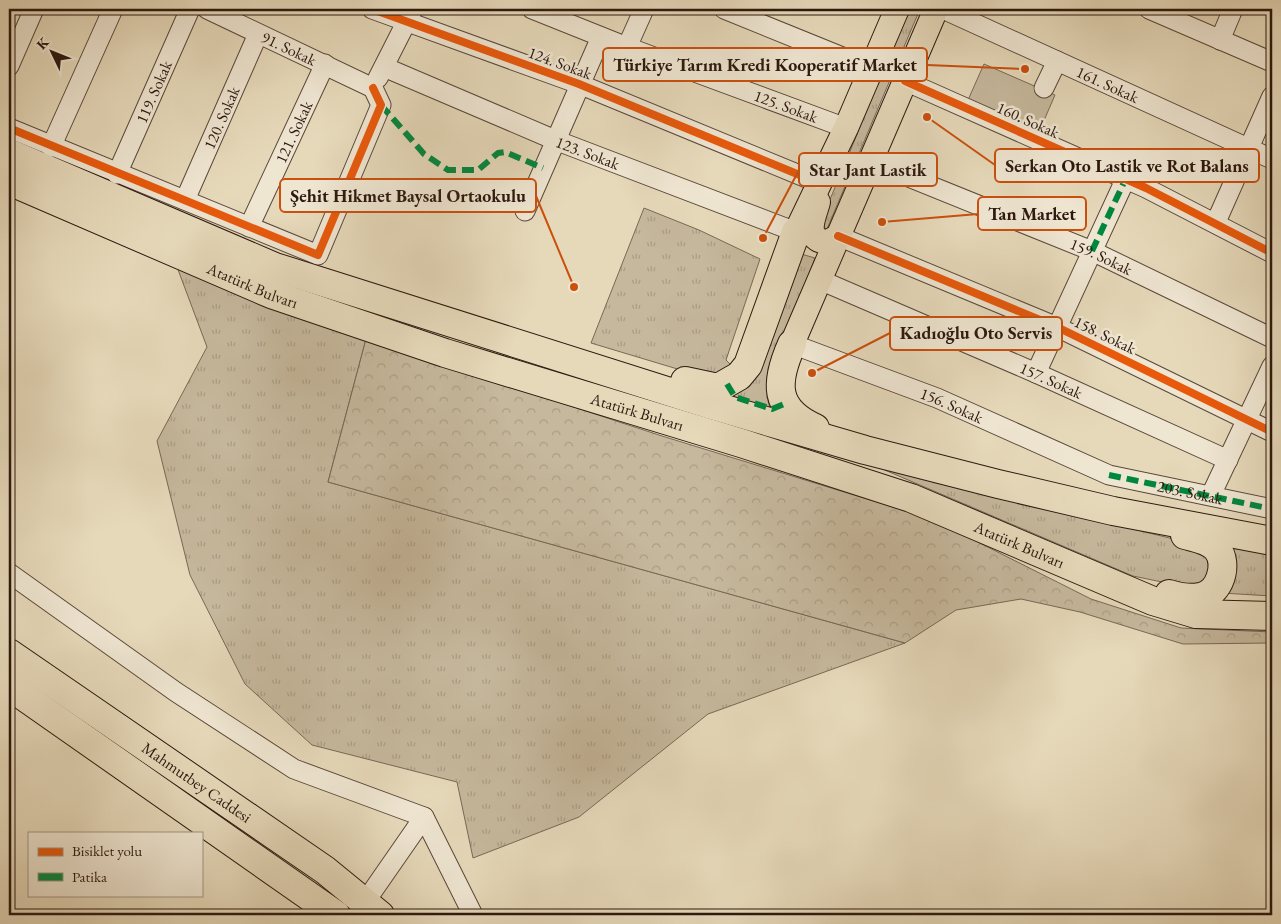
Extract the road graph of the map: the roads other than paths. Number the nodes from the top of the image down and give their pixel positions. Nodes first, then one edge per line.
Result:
1 (34, 9) edge
2 (113, 9) edge
3 (190, 9) edge
4 (207, 9) edge
5 (372, 9) edge
6 (532, 9) edge
7 (644, 9) edge
8 (724, 9) edge
9 (897, 9) edge
10 (936, 9) edge
11 (943, 9) edge
12 (1149, 9) edge
13 (1233, 9) edge
14 (410, 15) edge
15 (258, 34) junction
16 (601, 37) junction
17 (1220, 40) junction
18 (627, 47) junction
19 (1057, 60) junction
20 (1272, 62) edge
21 (325, 64) junction
22 (9, 66) edge
23 (384, 67) junction
24 (872, 69) junction
25 (905, 81) junction
26 (579, 84) junction
27 (373, 88) junction
28 (1044, 88) dead end
29 (1272, 96) edge
30 (9, 128) edge
31 (846, 128) junction
32 (555, 140) junction
33 (51, 147) junction
34 (1248, 148) junction
35 (9, 153) edge
36 (1272, 159) edge
37 (870, 162) junction
38 (117, 174) junction
39 (1126, 178) junction
40 (9, 181) edge
41 (819, 183) junction
42 (185, 200) junction
43 (524, 211) dead end
44 (1216, 222) junction
45 (249, 227) junction
46 (796, 232) junction
47 (838, 236) junction
48 (1092, 252) junction
49 (1272, 253) edge
50 (820, 280) junction
51 (402, 307) junction
52 (1057, 327) junction
53 (1272, 338) edge
54 (792, 344) junction
55 (1272, 366) edge
56 (1036, 373) junction
57 (1247, 420) junction
58 (1272, 432) edge
59 (864, 450) junction
60 (1228, 460) junction
61 (1109, 475) joint
62 (1212, 495) junction
63 (1272, 509) edge
64 (1113, 511) junction
65 (1272, 540) edge
66 (1084, 572) junction
67 (9, 573) edge
68 (1272, 616) edge
69 (9, 653) edge
70 (9, 686) edge
71 (424, 817) junction
72 (373, 908) edge
73 (336, 915) edge
74 (473, 915) edge

1 - 22 street
2 - 33 street
3 - 38 street, 119. Sokak
4 - 15 street, 91. Sokak
5 - 14 street, 124. Sokak
6 - 16 street, 125. Sokak
7 - 18 street
8 - 24 street
9 - 24 main road
10 - 25 main road
11 - 19 street, 161. Sokak
12 - 17 street
13 - 17 street
14 - 23 street
14 - 26 street, 124. Sokak
15 - 21 street, 91. Sokak
15 - 42 street, 120. Sokak
16 - 18 street, 125. Sokak
16 - 26 street
17 - 20 street
18 - 31 street, 125. Sokak
19 - 28 street
19 - 34 street, 161. Sokak
21 - 27 street, 91. Sokak
21 - 45 street, 121. Sokak
23 - 27 street
23 - 32 street, 123. Sokak
24 - 31 main road
25 - 37 main road
25 - 39 street, 160. Sokak
26 - 32 street
26 - 41 street, 124. Sokak
27 - 45 street
29 - 34 street
30 - 33 street
31 - 41 main road
32 - 43 street
32 - 46 street, 123. Sokak
33 - 38 street
34 - 36 street, 161. Sokak
34 - 44 street
35 - 51 highway, Atatürk Bulvarı
37 - 47 main road
37 - 48 street, 159. Sokak
38 - 42 street
39 - 44 street, 160. Sokak
39 - 48 street
40 - 66 highway, Atatürk Bulvarı
41 - 46 main road
41 - 47 main road
42 - 45 street
44 - 49 street, 160. Sokak
46 - 51 highway
47 - 50 main road
47 - 52 street, 158. Sokak
48 - 52 street
48 - 53 street, 159. Sokak
50 - 54 main road
50 - 56 street, 157. Sokak
51 - 59 highway, Atatürk Bulvarı
52 - 56 street
52 - 57 street, 158. Sokak
54 - 59 highway
54 - 61 street, 156. Sokak
55 - 57 street
56 - 60 street, 157. Sokak
57 - 58 street, 158. Sokak
57 - 60 street
59 - 64 highway, Atatürk Bulvarı
60 - 62 street
61 - 62 street, 203. Sokak
62 - 63 street, 203. Sokak
64 - 65 highway, Atatürk Bulvarı
64 - 66 highway
66 - 68 highway, Atatürk Bulvarı
67 - 71 street
69 - 72 highway, Mahmutbey Caddesi
70 - 73 highway, Mahmutbey Caddesi
71 - 72 street
71 - 74 street

